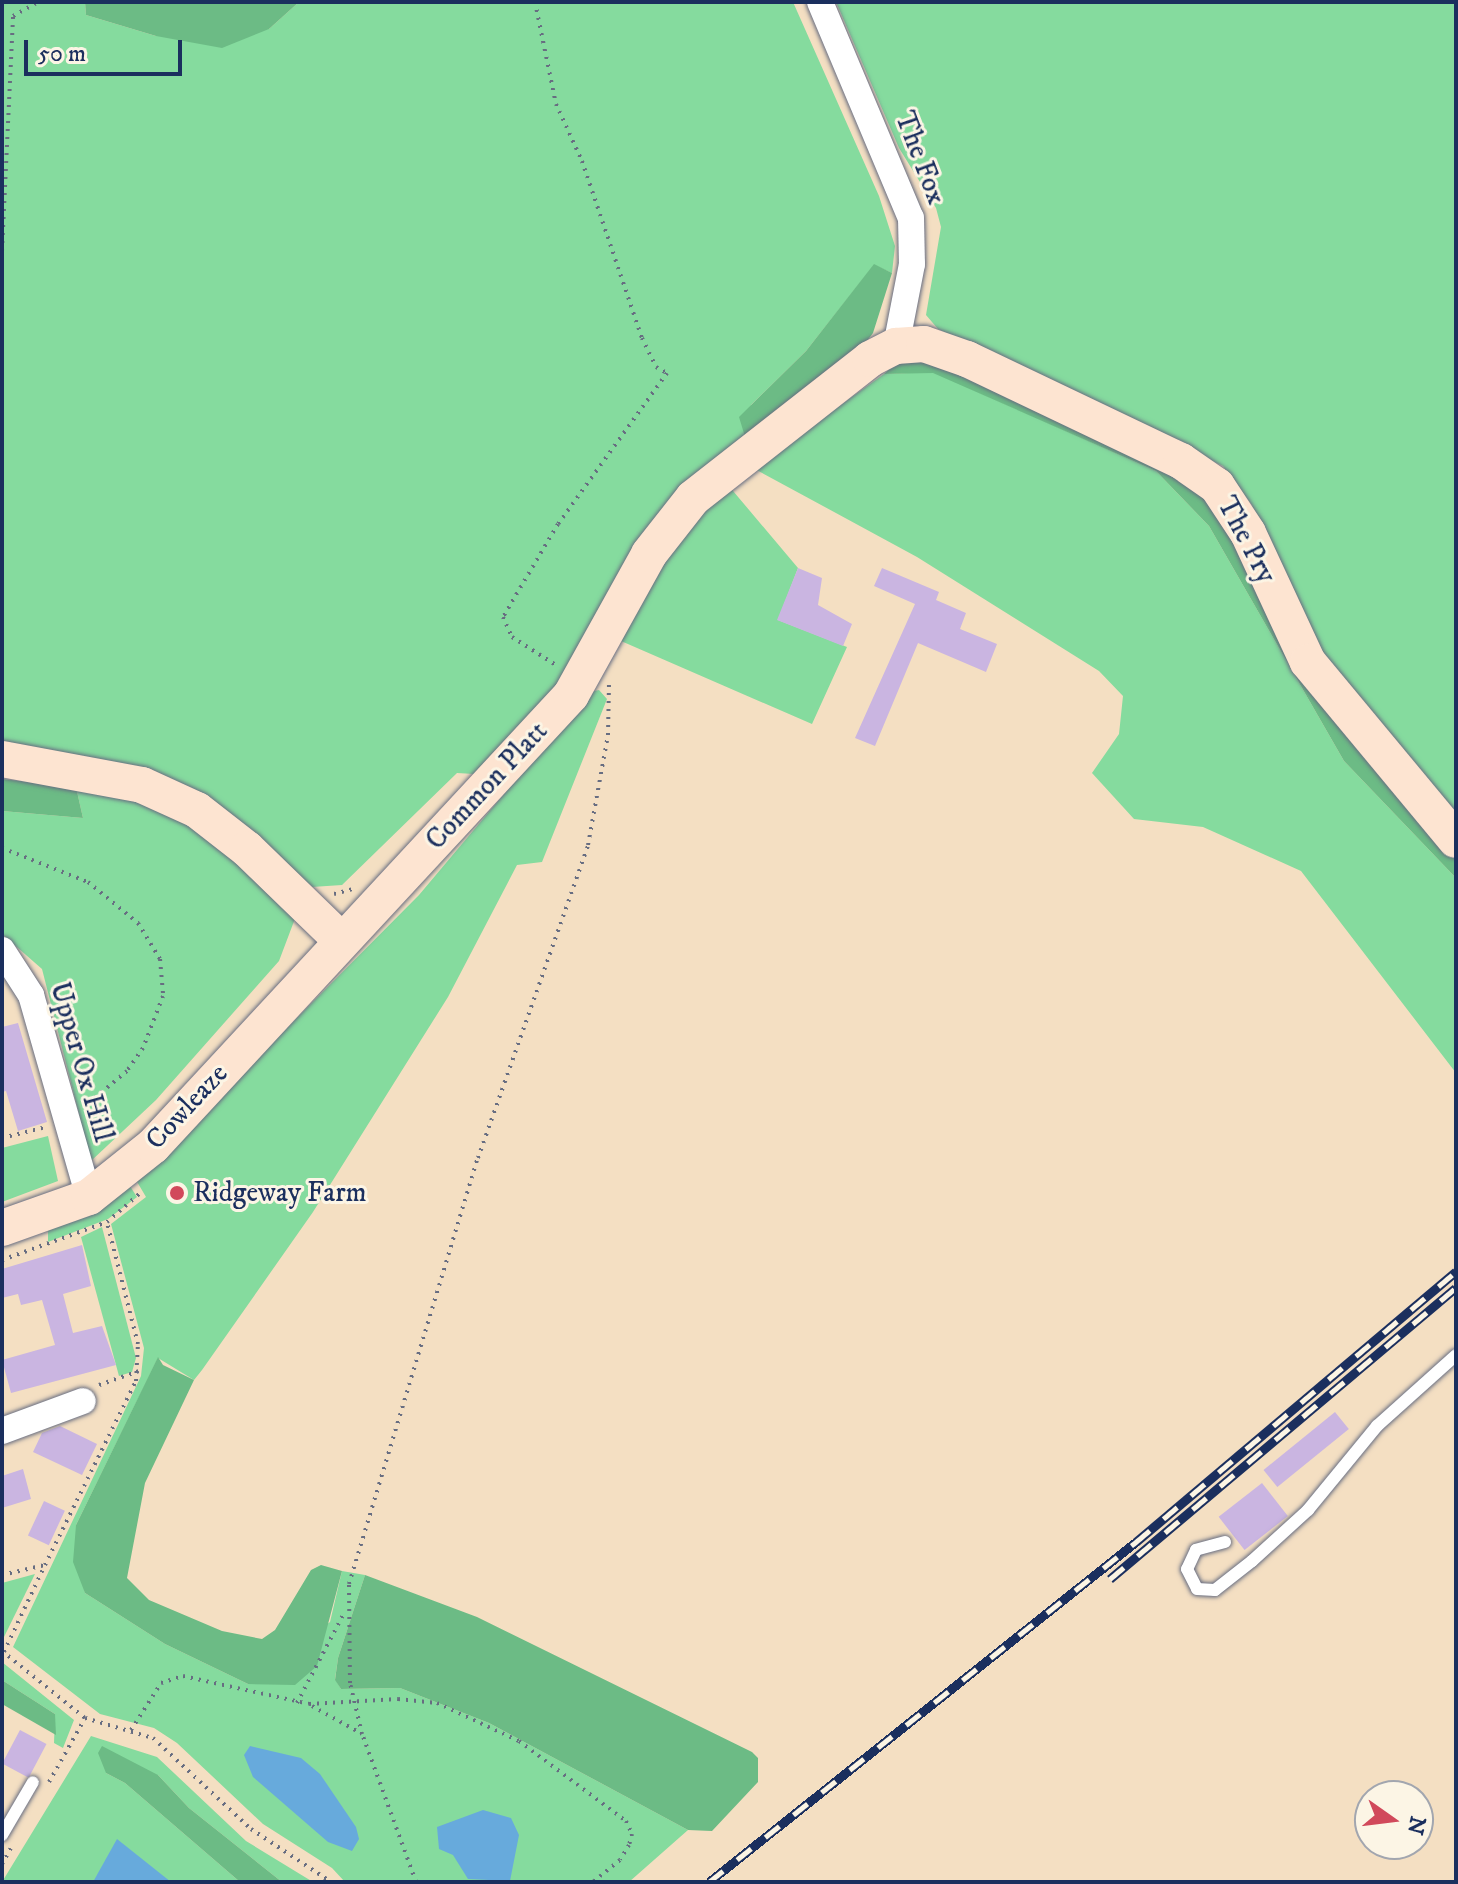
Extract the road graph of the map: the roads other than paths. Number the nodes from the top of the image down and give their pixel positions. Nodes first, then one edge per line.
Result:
1 (820, 2) edge
2 (896, 346) junction
3 (2, 759) edge
4 (1456, 840) edge
5 (342, 941) junction
6 (2, 950) edge
7 (98, 1209) junction
8 (2, 1228) edge
9 (1456, 1355) edge
10 (83, 1401) road end
11 (2, 1431) edge
12 (1225, 1542) dead end
13 (30, 1786) dead end
14 (2, 1835) edge

1 - 2 street, The Fox
2 - 4 main road, The Pry
2 - 5 main road, Common Platt
3 - 5 main road
5 - 7 main road, Cowleaze
6 - 7 street, Upper Ox Hill
7 - 8 main road, Cowleaze
9 - 12 lane
10 - 11 street
13 - 14 lane

